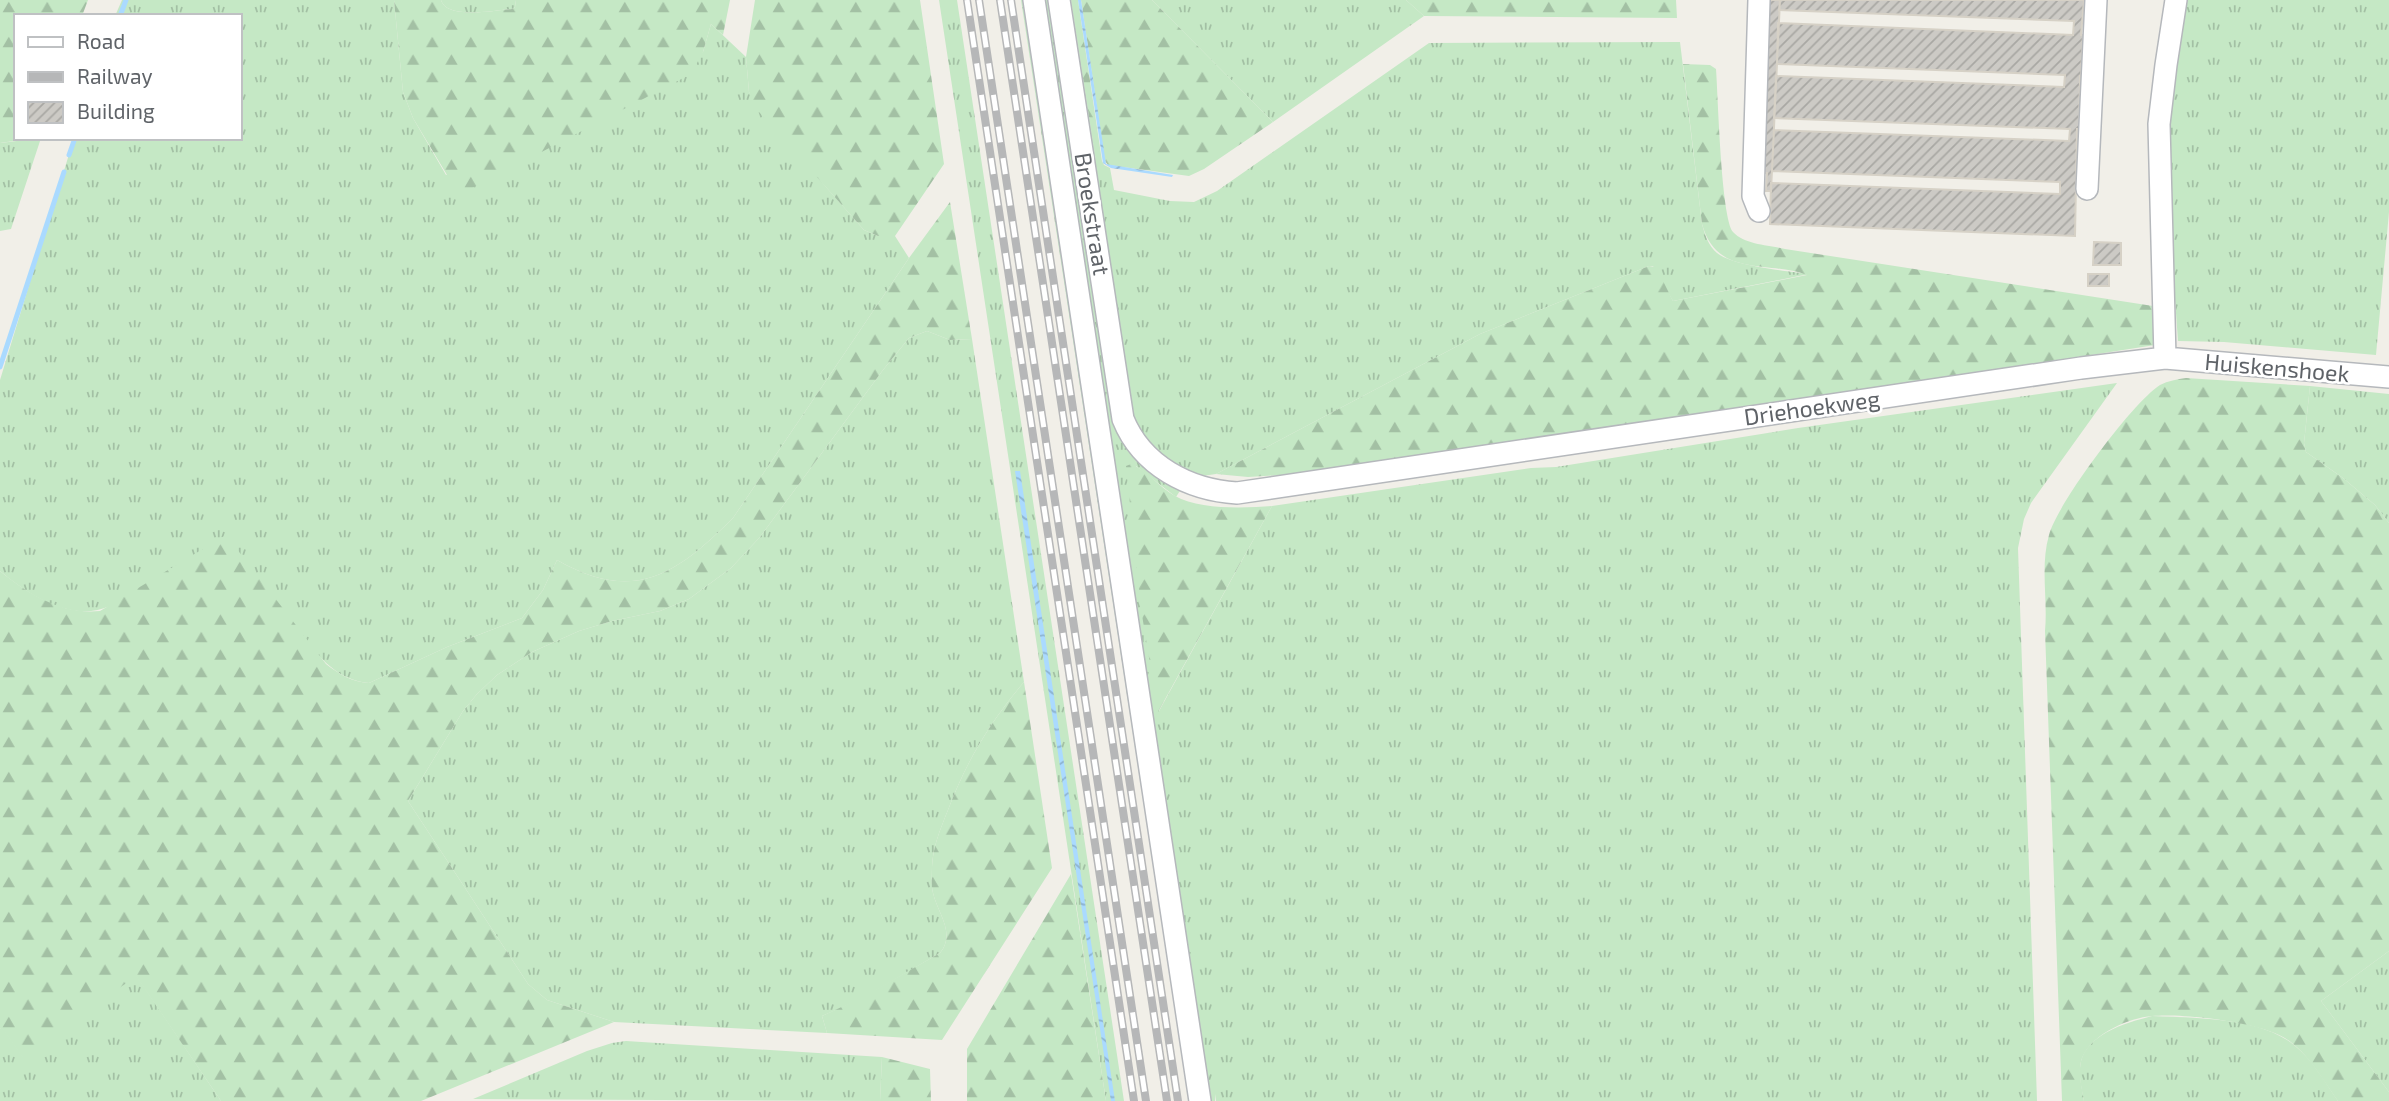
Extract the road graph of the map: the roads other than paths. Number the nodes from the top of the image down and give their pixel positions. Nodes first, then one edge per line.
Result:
1 (1034, 0) edge
2 (1059, 0) edge
3 (1759, 0) edge
4 (2096, 0) edge
5 (2176, 0) edge
6 (2087, 189) dead end
7 (1759, 211) dead end
8 (2165, 358) junction
9 (2389, 377) edge
10 (1131, 434) junction
11 (1104, 472) junction
12 (1200, 1101) edge

1 - 11 street
2 - 10 street, Broekstraat
3 - 7 street
4 - 6 street
5 - 8 street
8 - 9 street, Huiskenshoek
8 - 10 street, Driehoekweg
10 - 11 street
11 - 12 street

